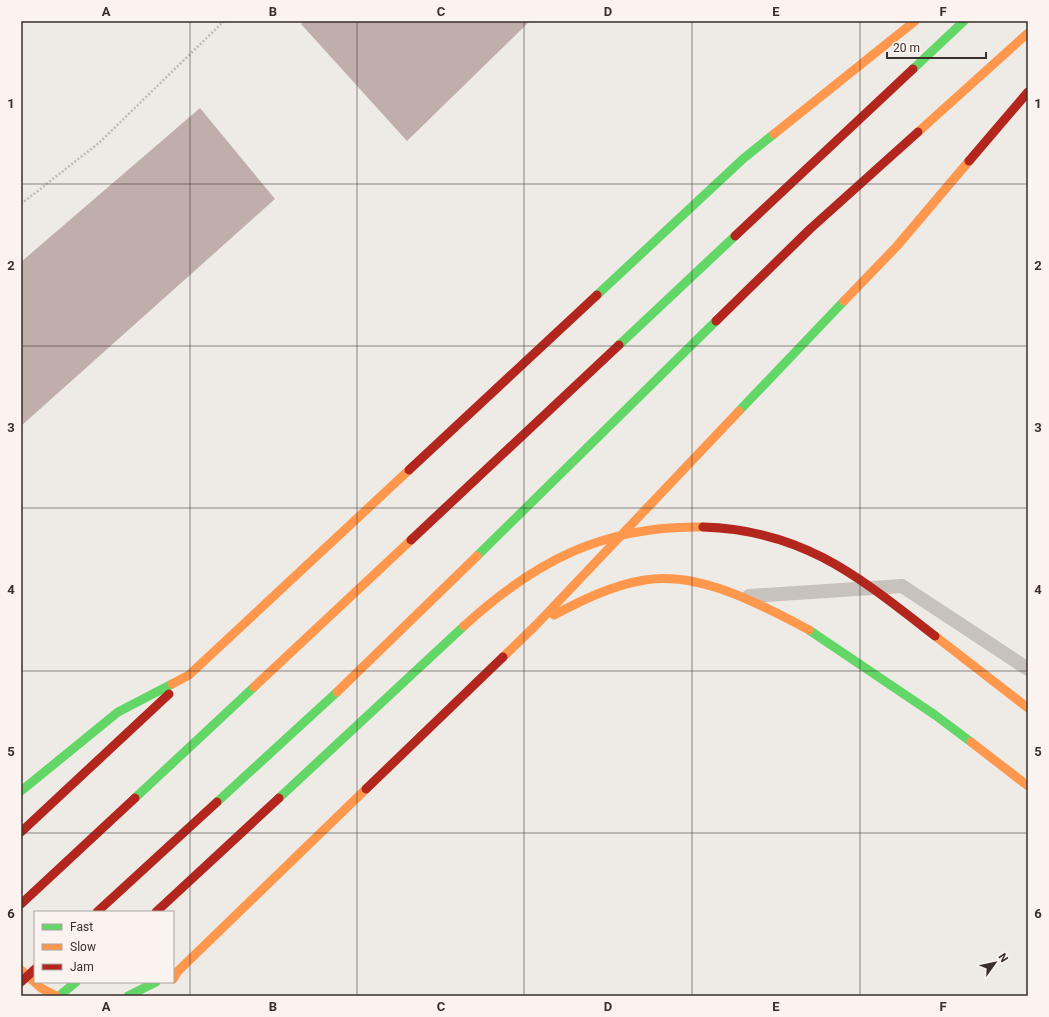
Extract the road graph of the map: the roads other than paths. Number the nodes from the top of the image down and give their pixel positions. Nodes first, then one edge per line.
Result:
1 (915, 21) edge
2 (964, 21) edge
3 (1028, 33) edge
4 (1028, 92) edge
5 (738, 597) junction
6 (537, 624) junction
7 (1028, 669) edge
8 (189, 675) junction
9 (1028, 708) edge
10 (1028, 786) edge
11 (21, 791) edge
12 (21, 832) edge
13 (21, 904) edge
14 (98, 911) edge
15 (157, 911) edge
16 (21, 970) edge
17 (34, 970) edge
18 (174, 977) edge
19 (21, 982) edge
20 (34, 982) edge
21 (35, 983) edge
22 (75, 983) edge
23 (154, 983) edge
24 (56, 996) edge
25 (59, 996) edge
26 (128, 996) edge

1 - 8 main road
2 - 13 main road
3 - 14 main road
4 - 6 main road
5 - 6 main road
5 - 7 lane
5 - 10 main road
6 - 18 main road
8 - 11 main road
8 - 12 main road
9 - 15 main road
16 - 20 main road
17 - 19 main road
21 - 24 main road
22 - 25 main road
23 - 26 main road

